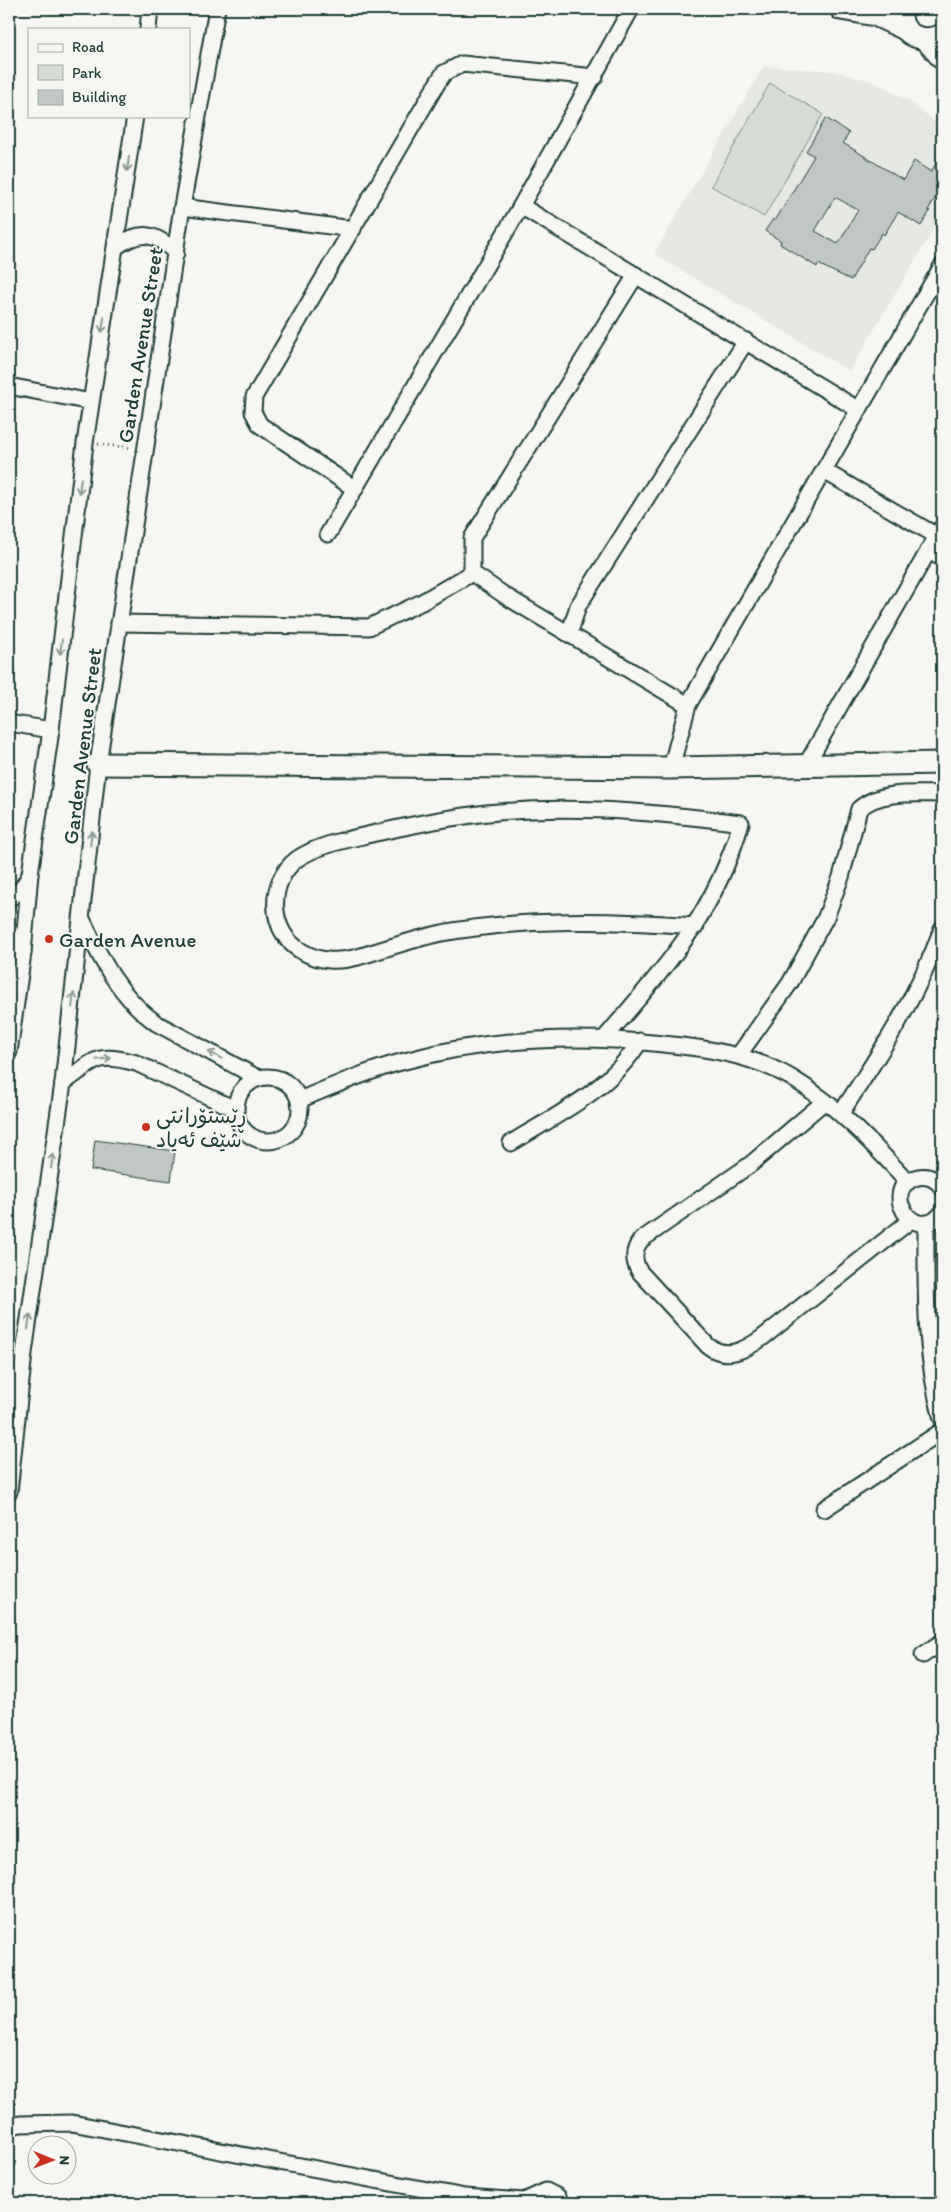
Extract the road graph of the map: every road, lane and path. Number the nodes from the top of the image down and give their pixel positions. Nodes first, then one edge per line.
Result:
1 (150, 9) edge
2 (217, 9) edge
3 (631, 9) edge
4 (841, 9) edge
5 (880, 12) edge
6 (903, 19) edge
7 (148, 28) edge
8 (934, 38) edge
9 (942, 58) edge
10 (595, 77) junction
11 (135, 118) edge
12 (521, 206) junction
13 (182, 207) junction
14 (353, 229) junction
15 (116, 247) junction
16 (176, 253) junction
17 (942, 266) edge
18 (636, 275) junction
19 (746, 342) junction
20 (9, 386) edge
21 (91, 402) junction
22 (860, 410) junction
23 (85, 443) junction
24 (145, 450) junction
25 (824, 471) junction
26 (355, 489) junction
27 (939, 531) edge
28 (328, 534) dead end
29 (928, 551) junction
30 (942, 558) edge
31 (472, 573) junction
32 (119, 623) junction
33 (570, 632) junction
34 (688, 706) junction
35 (9, 723) edge
36 (51, 730) junction
37 (942, 763) edge
38 (98, 764) junction
39 (806, 765) junction
40 (671, 768) junction
41 (942, 794) edge
42 (30, 874) junction
43 (9, 899) edge
44 (82, 920) junction
45 (696, 926) junction
46 (942, 929) edge
47 (9, 930) edge
48 (23, 953) junction
49 (604, 1039) junction
50 (640, 1041) junction
51 (9, 1052) edge
52 (738, 1056) junction
53 (258, 1078) junction
54 (63, 1082) junction
55 (299, 1100) junction
56 (824, 1101) junction
57 (235, 1109) junction
58 (841, 1114) junction
59 (510, 1143) dead end
60 (908, 1182) junction
61 (941, 1183) edge
62 (942, 1213) edge
63 (919, 1221) junction
64 (24, 1353) junction
65 (9, 1360) edge
66 (942, 1419) edge
67 (942, 1431) edge
68 (9, 1492) edge
69 (824, 1509) dead end
70 (942, 1642) edge
71 (923, 1655) dead end
72 (9, 2127) edge
73 (562, 2203) edge

1 - 7 street
2 - 13 street, Garden Avenue Street
3 - 10 street
4 - 5 street
5 - 6 street
6 - 8 street
8 - 9 street
10 - 12 street
10 - 14 street
11 -> 15 street, Garden Avenue Street
12 - 18 street
12 - 26 street
13 - 14 street
13 - 16 street, Garden Avenue Street
14 - 26 street
15 - 16 street
15 -> 21 street, Garden Avenue Street
16 - 24 street, Garden Avenue Street
17 - 22 street
18 - 19 street
18 - 31 street
19 - 22 street
19 - 33 street
20 - 21 street
21 - 23 street, Garden Avenue Street
22 - 25 street
23 - 24 path
23 -> 36 street, Garden Avenue Street
24 - 32 street, Garden Avenue Street
25 - 27 street
25 - 34 street
26 - 28 street
27 - 29 street
29 - 30 street
29 - 39 street
31 - 32 street
31 - 33 street
32 - 38 street, Garden Avenue Street
33 - 34 street
34 - 40 street
35 - 36 street
36 - 42 street, Garden Avenue Street
37 - 39 street
38 - 40 street
44 -> 38 street, Garden Avenue Street
39 - 40 street
41 - 52 street
42 - 43 street
42 - 48 street, Garden Avenue Street
53 -> 44 street
54 -> 44 street, Garden Avenue Street
45 - 45 street
45 - 49 street
46 - 58 street
47 - 48 street
48 - 51 street, Garden Avenue Street
49 - 50 street
49 - 55 street
50 - 52 street
50 - 59 street
52 - 56 street
53 - 55 street
53 - 57 street
54 -> 57 street
64 -> 54 street, Garden Avenue Street
55 - 57 street
56 - 58 street
56 - 63 street
58 - 60 street
60 - 61 street
60 - 63 street
62 - 63 street
63 - 66 street
64 - 65 street
64 - 68 street, Garden Avenue Street
67 - 69 street
70 - 71 street
72 - 73 street

